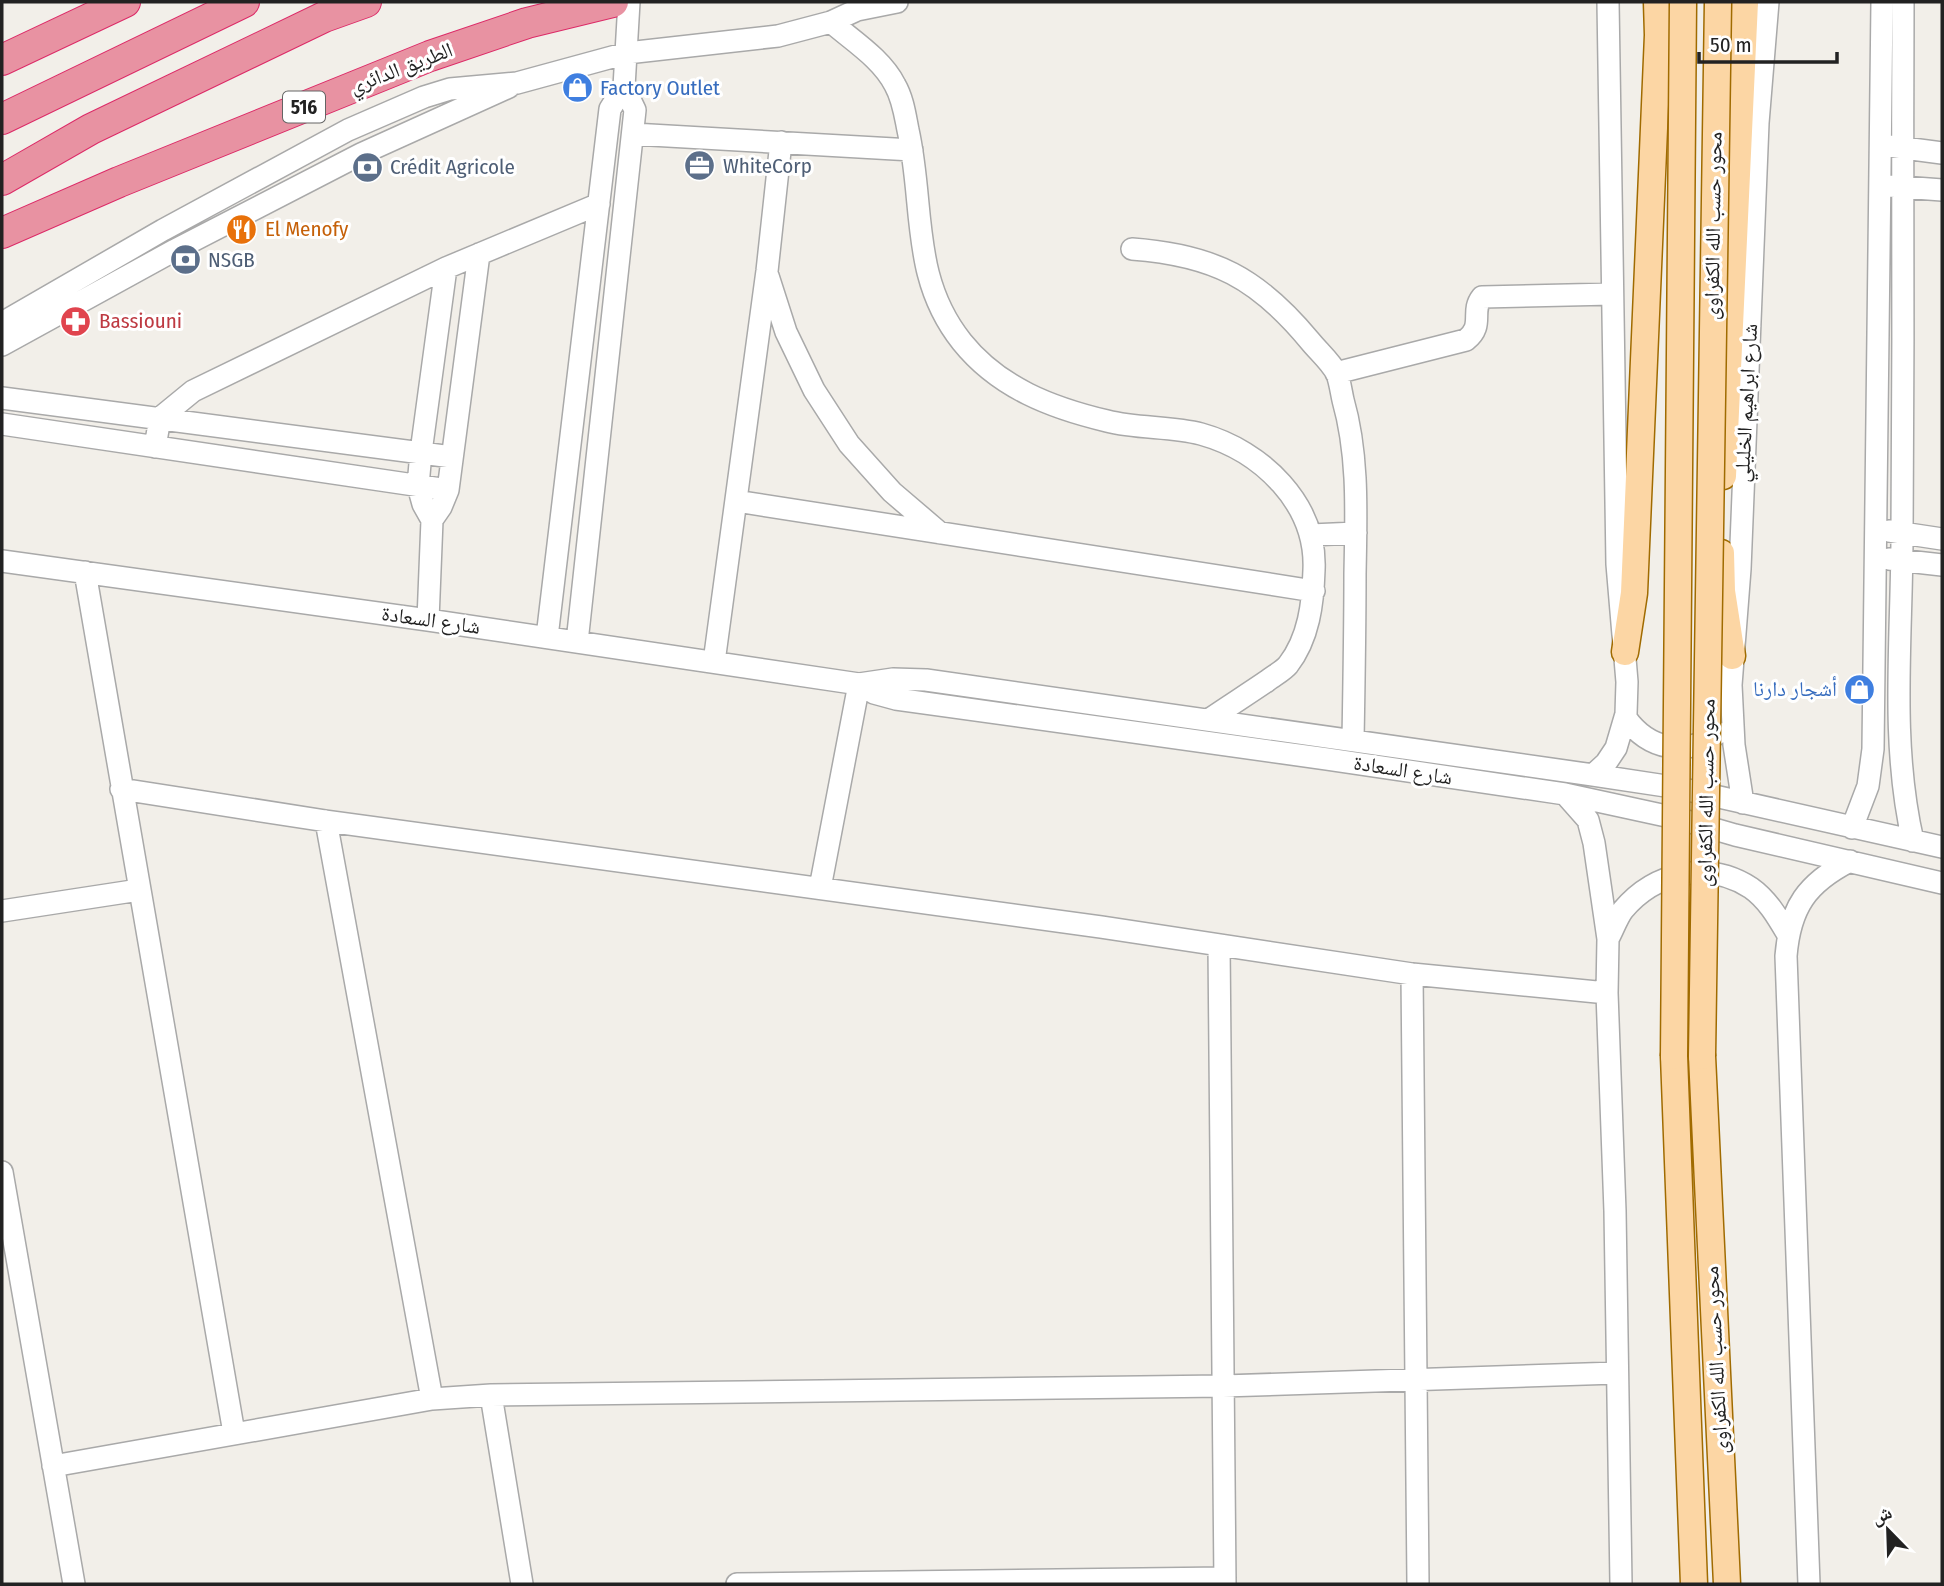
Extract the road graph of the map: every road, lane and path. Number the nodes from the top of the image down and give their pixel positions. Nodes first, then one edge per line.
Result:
1 (125, 2) edge
2 (244, 2) edge
3 (366, 2) edge
4 (613, 2) edge
5 (629, 2) edge
6 (897, 2) edge
7 (1608, 2) edge
8 (1657, 2) edge
9 (1684, 2) edge
10 (1718, 2) edge
11 (1745, 2) edge
12 (1768, 2) edge
13 (1882, 2) edge
14 (1903, 2) edge
15 (831, 22) junction
16 (11, 52) edge
17 (627, 53) junction
18 (517, 83) junction
19 (624, 87) junction
20 (2, 119) edge
21 (633, 134) junction
22 (780, 142) junction
23 (1880, 144) junction
24 (1902, 148) junction
25 (912, 150) junction
26 (1942, 153) edge
27 (2, 180) edge
28 (1880, 186) junction
29 (1902, 187) junction
30 (1942, 190) edge
31 (599, 204) junction
32 (163, 230) junction
33 (2, 233) edge
34 (1132, 249) dead end
35 (175, 250) junction
36 (479, 254) junction
37 (446, 268) junction
38 (767, 271) junction
39 (1612, 294) junction
40 (2, 323) edge
41 (2, 345) edge
42 (1336, 373) junction
43 (2, 398) edge
44 (160, 418) junction
45 (2, 424) edge
46 (155, 447) junction
47 (421, 452) junction
48 (452, 457) junction
49 (418, 486) junction
50 (448, 490) junction
51 (736, 501) junction
52 (432, 520) junction
53 (1877, 530) junction
54 (1356, 533) junction
55 (1902, 533) junction
56 (941, 534) junction
57 (1311, 535) junction
58 (1942, 539) edge
59 (1876, 558) junction
60 (1902, 560) junction
61 (2, 561) edge
62 (1942, 565) edge
63 (85, 572) junction
64 (1314, 591) junction
65 (428, 620) junction
66 (547, 637) junction
67 (577, 642) junction
68 (1625, 652) junction
69 (1732, 656) junction
70 (714, 662) junction
71 (859, 684) junction
72 (1732, 716) junction
73 (1626, 718) junction
74 (1210, 719) junction
75 (1353, 740) junction
76 (1593, 775) junction
77 (121, 789) junction
78 (1565, 794) junction
79 (1743, 803) junction
80 (326, 821) junction
81 (1852, 828) junction
82 (1913, 841) junction
83 (1942, 847) edge
84 (1850, 861) junction
85 (1942, 883) edge
86 (820, 888) junction
87 (139, 890) junction
88 (2, 911) edge
89 (1788, 935) junction
90 (1608, 939) junction
91 (1219, 945) junction
92 (1412, 974) junction
93 (1608, 993) junction
94 (2, 1172) edge
95 (1616, 1373) junction
96 (1417, 1380) junction
97 (1223, 1387) junction
98 (491, 1395) junction
99 (432, 1399) junction
100 (234, 1433) junction
101 (53, 1466) junction
102 (1225, 1581) edge
103 (74, 1584) edge
104 (522, 1584) edge
105 (737, 1584) edge
106 (1418, 1584) edge
107 (1621, 1584) edge
108 (1694, 1584) edge
109 (1727, 1584) edge
110 (1809, 1584) edge

1 - 16 highway
2 - 20 highway
3 - 27 highway
4 - 33 highway, الطريق الدائري / 516
5 - 17 street
6 - 15 street
7 - 39 street
8 - 68 main road
9 - 108 main road, محور حسب الله الكفراوى, bridge
10 - 109 main road, محور حسب الله الكفراوى, bridge
11 - 69 main road
12 - 69 street, شارع ابراهيم الخليلي
13 - 23 street
14 - 24 street
15 - 17 street
15 - 25 street
17 - 18 street
17 - 19 street
18 - 32 street
18 - 35 street
19 - 21 street
19 - 31 street
21 - 22 street
21 - 67 street
22 - 25 street
22 - 38 street
23 - 24 street
23 - 28 street
24 - 26 street
24 - 29 street
25 - 57 street
28 - 29 street
28 - 53 street
29 - 30 street
29 - 55 street
31 - 36 street
31 - 66 street
32 - 35 street
32 - 40 street
34 - 42 street
35 - 41 street
36 - 37 street
36 - 48 street
37 - 44 street
37 - 47 street
38 - 51 street
38 - 56 street
39 - 42 street
39 - 68 street
42 - 54 street
43 - 44 street
44 - 46 street
44 - 47 street
45 - 46 street
46 - 49 street
47 - 48 street
47 - 49 street
48 - 50 street
49 - 50 street
49 - 52 street
50 - 52 street
51 - 56 street
51 - 70 street
52 - 65 street
53 - 55 street
53 - 59 street
54 - 57 street
54 - 75 street
55 - 58 street
55 - 60 street
56 - 64 street
57 - 64 street
59 - 60 street
59 - 81 street
60 - 62 street
60 - 82 street
61 - 63 street, شارع السعادة
63 - 65 street, شارع السعادة
63 - 77 street
64 - 74 street
65 - 66 street, شارع السعادة
66 - 67 street, شارع السعادة
67 - 70 street, شارع السعادة
68 - 73 street
69 - 72 street, شارع ابراهيم الخليلي
70 - 71 street, شارع السعادة
71 - 74 street, شارع السعادة
71 - 78 street, شارع السعادة
71 - 86 street
72 - 73 street
72 - 79 street, شارع ابراهيم الخليلي
73 - 76 street
74 - 75 street, شارع السعادة
75 - 76 street, شارع السعادة
76 - 79 street, شارع السعادة
77 - 80 street
77 - 87 street
78 - 84 street, شارع السعادة
78 - 90 street
79 - 81 street, شارع السعادة
80 - 86 street
80 - 99 street
81 - 82 street, شارع السعادة
82 - 83 street, شارع السعادة
84 - 85 street, شارع السعادة
84 - 89 street
86 - 91 street
87 - 88 street
87 - 100 street
89 - 90 street
89 - 110 street
90 - 93 street
91 - 92 street
91 - 97 street
92 - 93 street
92 - 96 street
93 - 95 street
94 - 101 street
95 - 96 street
95 - 107 street
96 - 97 street
96 - 106 street
97 - 98 street
97 - 102 street
98 - 99 street
98 - 104 street
99 - 100 street
100 - 101 street
101 - 103 street
102 - 105 street

